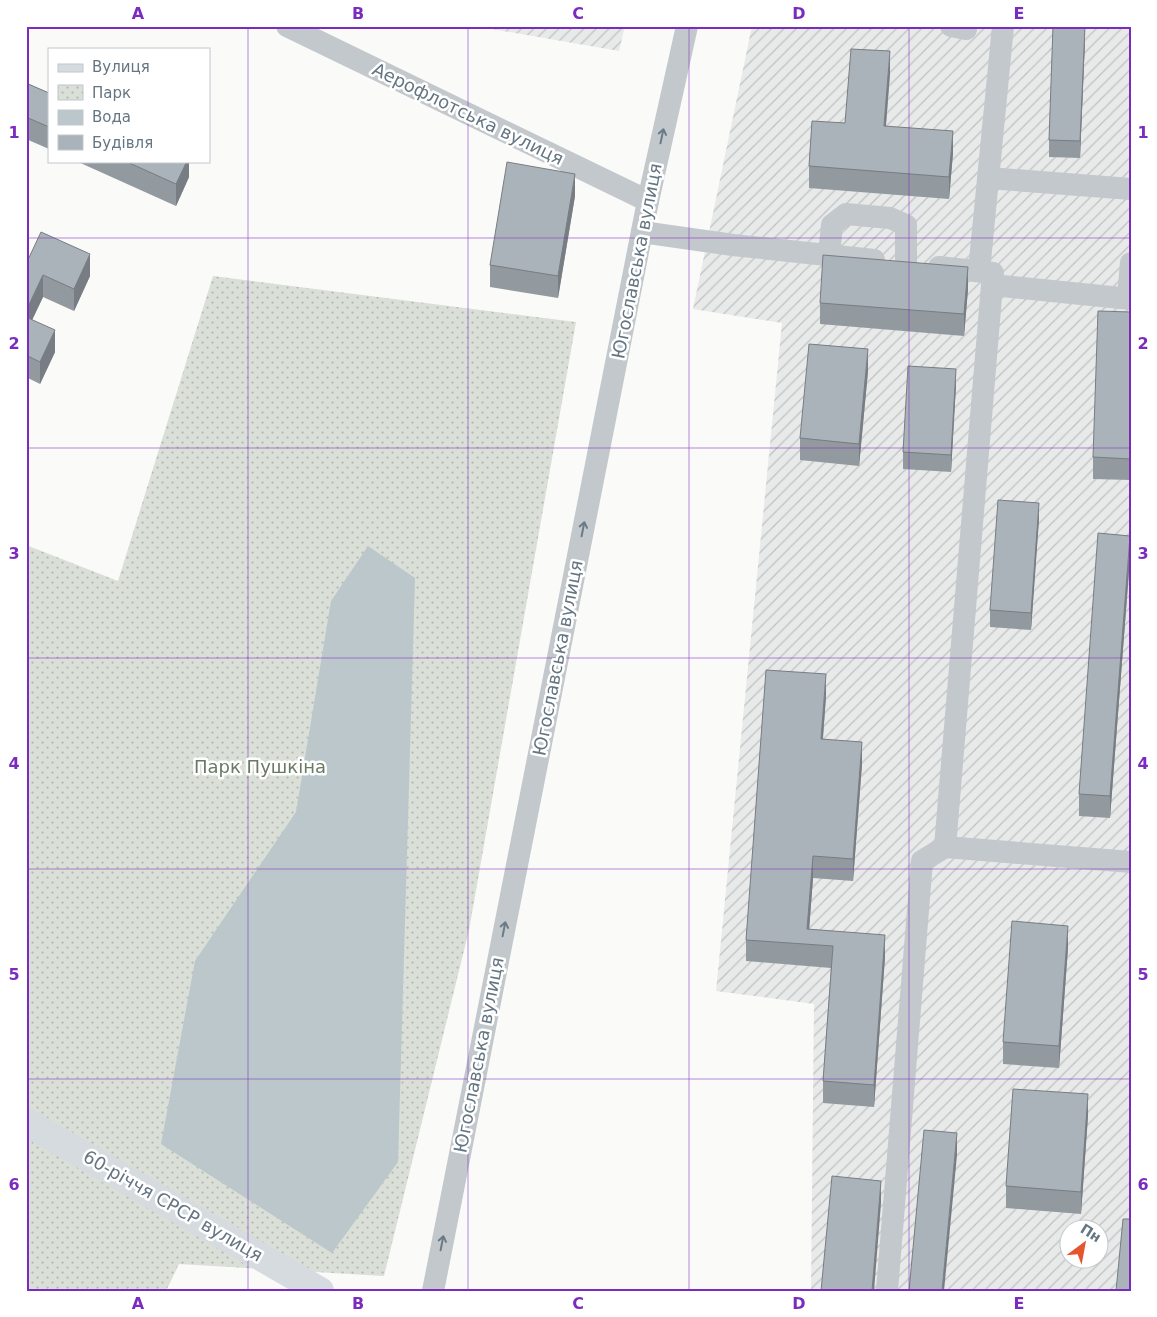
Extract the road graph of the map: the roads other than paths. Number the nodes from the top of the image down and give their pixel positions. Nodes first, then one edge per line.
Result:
1 (287, 26) edge
2 (687, 26) edge
3 (1002, 26) edge
4 (988, 178) junction
5 (1131, 189) edge
6 (648, 201) junction
7 (642, 232) junction
8 (829, 255) junction
9 (906, 263) junction
10 (1131, 263) edge
11 (986, 278) junction
12 (1130, 298) edge
13 (945, 847) junction
14 (1131, 862) edge
15 (26, 1122) edge
16 (320, 1291) edge
17 (433, 1291) edge
18 (887, 1291) edge

1 - 6 street, Аерофлотська вулиця
6 -> 2 street, Югославська вулиця
3 - 4 street
4 - 5 street
4 - 11 street
6 - 7 street, Югославська вулиця
7 - 8 street
17 -> 7 street, Югославська вулиця
8 - 9 street
8 - 9 street
9 - 11 street
10 - 12 street
11 - 12 street
11 - 13 street
13 - 14 street
13 - 18 street
15 - 16 main road, 60-річчя СРСР вулиця

